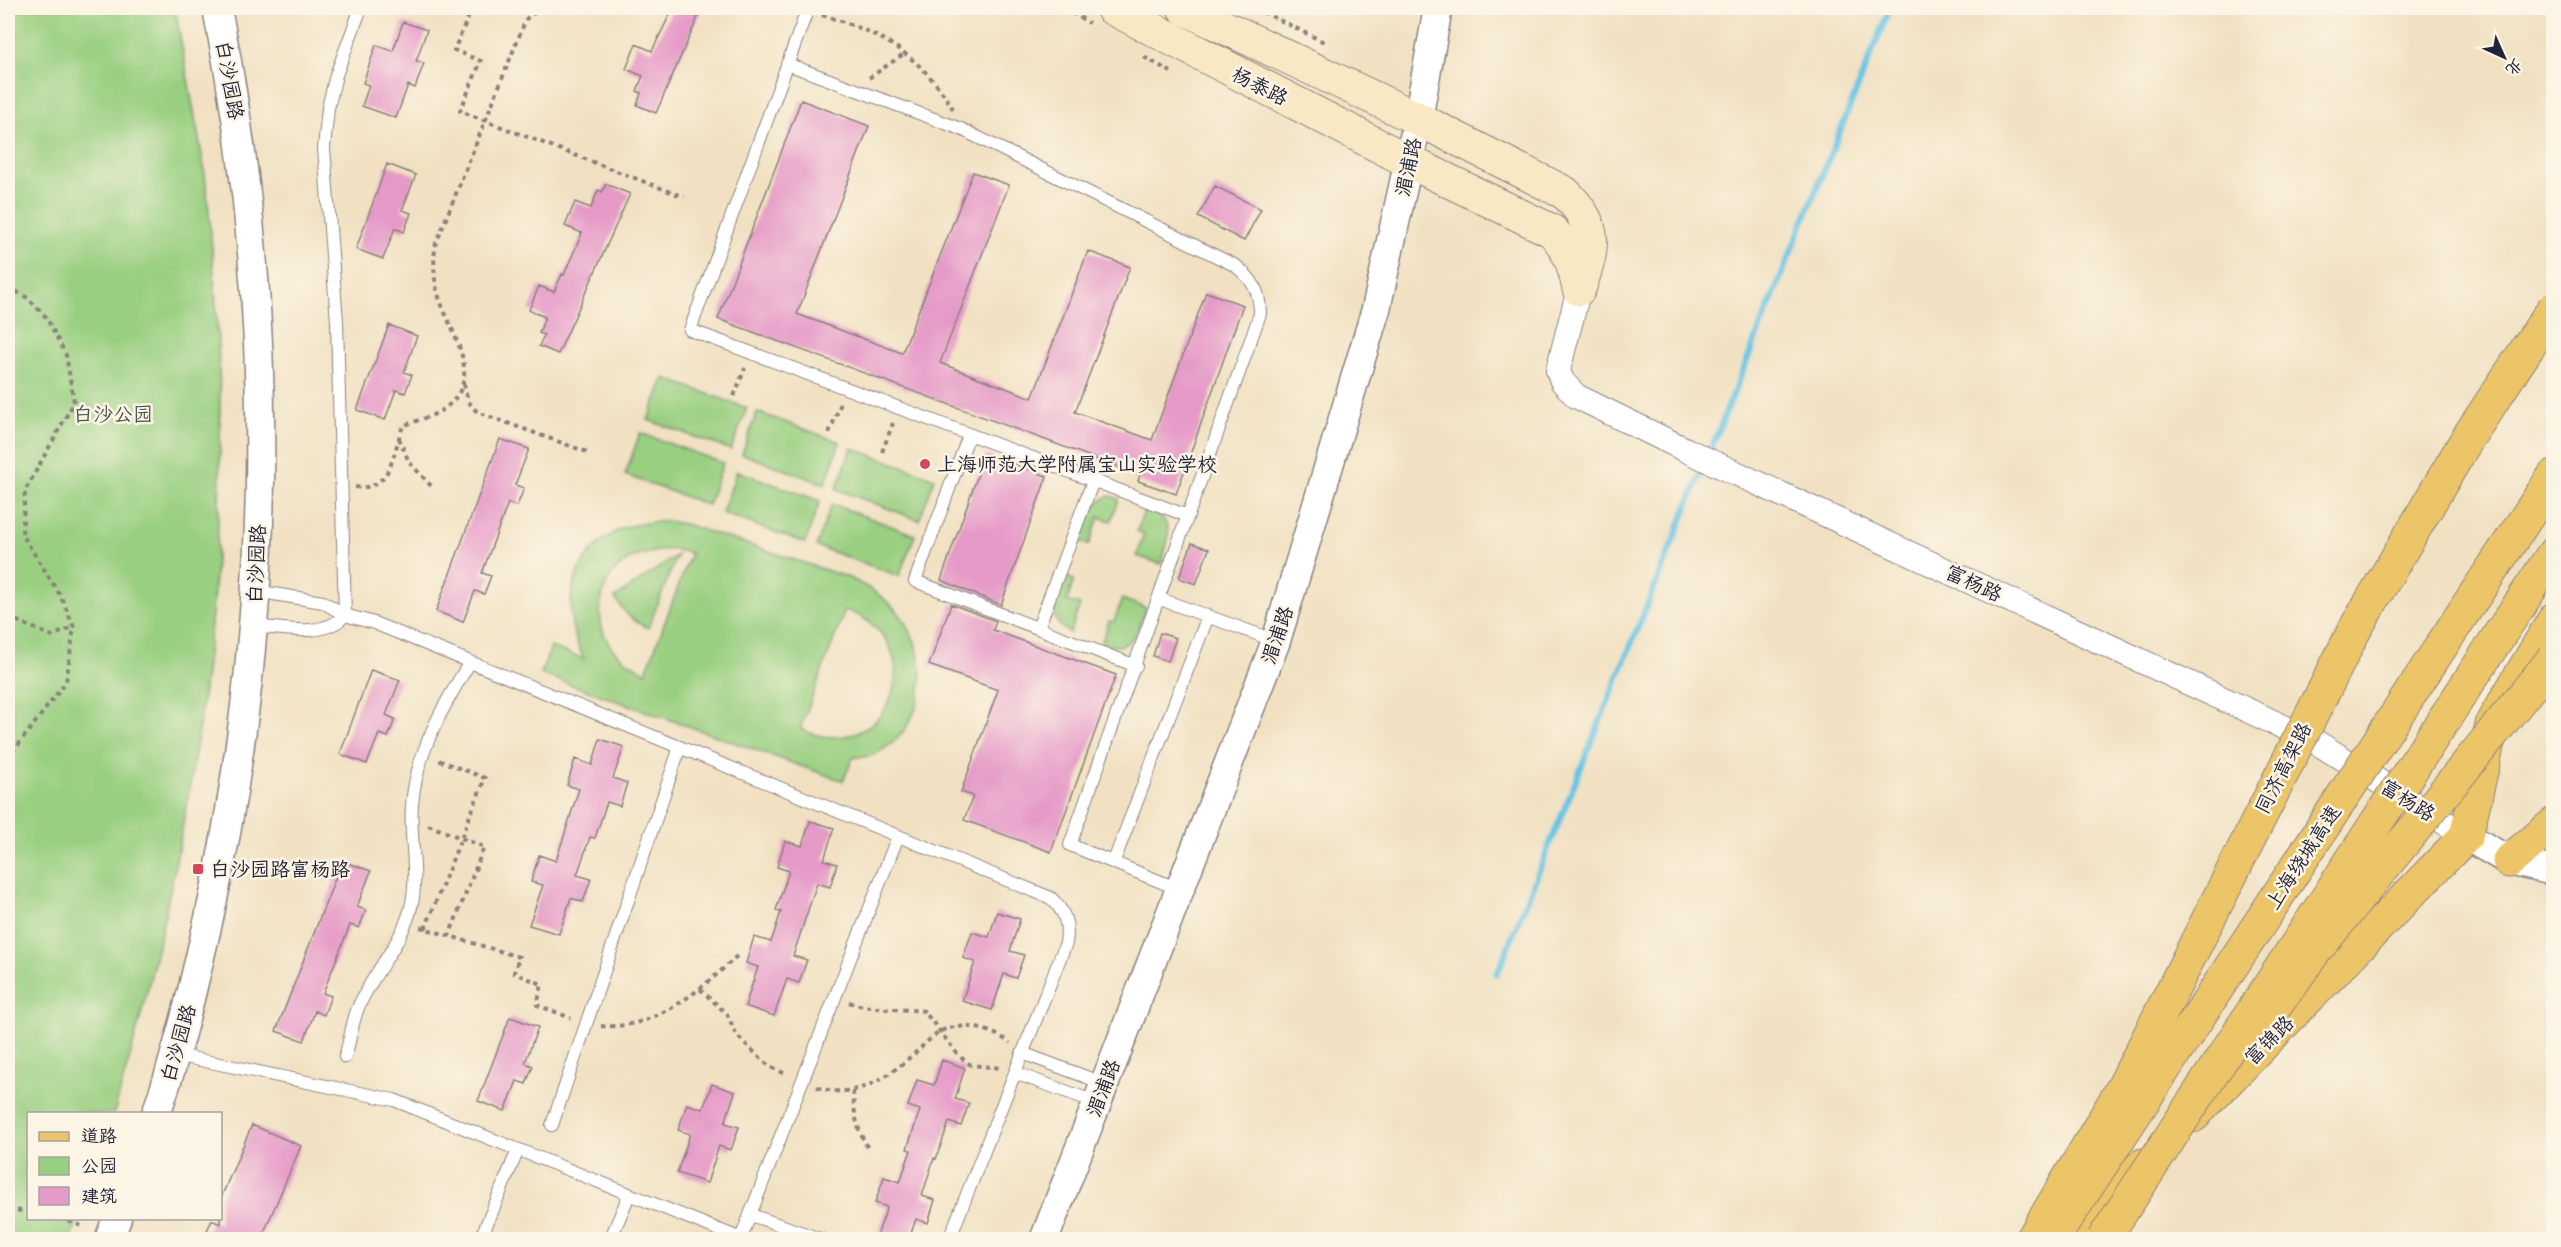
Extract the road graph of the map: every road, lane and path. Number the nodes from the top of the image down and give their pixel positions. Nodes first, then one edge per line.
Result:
1 (217, 8) edge
2 (361, 8) edge
3 (456, 8) edge
4 (541, 8) edge
5 (1112, 8) edge
6 (1184, 8) edge
7 (1438, 8) edge
8 (808, 9) edge
9 (905, 53) junction
10 (787, 64) junction
11 (854, 89) junction
12 (1418, 119) junction
13 (485, 121) junction
14 (961, 129) junction
15 (1410, 162) junction
16 (684, 196) dead end
17 (8, 286) edge
18 (1579, 289) junction
19 (2553, 308) edge
20 (751, 353) junction
21 (464, 383) junction
22 (846, 389) junction
23 (734, 396) dead end
24 (899, 408) junction
25 (829, 433) dead end
26 (969, 435) junction
27 (398, 437) junction
28 (587, 452) dead end
29 (882, 452) dead end
30 (2553, 476) edge
31 (1093, 481) junction
32 (343, 486) junction
33 (434, 489) dead end
34 (1188, 516) junction
35 (2553, 553) edge
36 (255, 591) junction
37 (1160, 598) junction
38 (345, 615) junction
39 (1208, 616) junction
40 (8, 617) edge
41 (2553, 620) edge
42 (253, 626) junction
43 (74, 627) junction
44 (1038, 628) junction
45 (1276, 641) junction
46 (2553, 658) edge
47 (470, 662) junction
48 (1136, 666) junction
49 (680, 747) junction
50 (423, 754) junction
51 (8, 764) edge
52 (412, 819) junction
53 (2553, 824) edge
54 (898, 836) junction
55 (2466, 836) junction
56 (461, 838) junction
57 (8, 858) edge
58 (1114, 861) junction
59 (2509, 861) junction
60 (2553, 871) edge
61 (8, 880) edge
62 (1181, 890) junction
63 (405, 923) junction
64 (425, 929) junction
65 (449, 936) junction
66 (740, 954) dead end
67 (700, 989) junction
68 (835, 997) junction
69 (586, 1023) junction
70 (941, 1031) junction
71 (1022, 1053) junction
72 (176, 1055) junction
73 (345, 1057) dead end
74 (1016, 1071) junction
75 (802, 1082) junction
76 (854, 1091) junction
77 (1101, 1094) junction
78 (156, 1112) edge
79 (552, 1125) dead end
80 (518, 1150) junction
81 (869, 1150) dead end
82 (629, 1195) junction
83 (8, 1210) edge
84 (27, 1211) edge
85 (751, 1215) junction
86 (66, 1220) edge
87 (116, 1220) edge
88 (82, 1226) dead end
89 (109, 1239) edge
90 (480, 1239) edge
91 (610, 1239) edge
92 (743, 1239) edge
93 (823, 1239) edge
94 (949, 1239) edge
95 (1044, 1239) edge
96 (2032, 1239) edge
97 (2052, 1239) edge
98 (2068, 1239) edge
99 (2103, 1239) edge
100 (2122, 1239) edge

1 - 36 street, 白沙园路
2 - 32 lane
3 - 13 path
4 - 13 path
5 - 15 main road, 杨泰路
6 - 12 main road, 杨泰路
7 - 12 street, 湄浦路
8 - 9 path
8 - 10 lane
9 - 11 path
9 - 14 path
10 - 11 lane
10 - 20 lane
11 - 14 lane
12 - 15 street, 湄浦路
12 - 18 main road, 杨泰路
13 - 16 path
13 - 21 path
14 - 34 lane
15 - 18 main road, 杨泰路
15 - 45 street, 湄浦路
17 - 43 path
18 - 55 street, 富杨路
19 - 96 main road, 同济高架路, bridge
20 - 22 lane
20 - 23 path
21 - 27 path
21 - 28 path
22 - 24 lane
22 - 25 path
24 - 26 lane
24 - 29 path
26 - 31 lane
26 - 44 lane
27 - 32 path
27 - 33 path
30 - 97 main road, 上海绕城高速, bridge
31 - 34 lane
31 - 44 lane
32 - 38 lane
34 - 37 lane
35 - 99 main road, bridge
36 - 38 lane
36 - 42 street, 白沙园路
37 - 39 lane
37 - 48 lane
38 - 42 lane
38 - 47 lane
39 - 45 lane
39 - 58 lane
40 - 43 path
41 - 55 main road
42 - 72 street, 白沙园路
43 - 51 path
44 - 48 lane
45 - 62 street, 湄浦路
46 - 100 main road, bridge
47 - 49 lane
47 - 50 lane
48 - 58 lane
49 - 54 lane
49 - 69 lane
50 - 52 lane
50 - 56 path
52 - 56 path
52 - 63 lane
53 - 59 main road
54 - 68 lane
54 - 71 lane
55 - 59 street
55 - 98 main road, 富锦路
56 - 64 path
56 - 65 path
57 - 61 path
58 - 62 lane
59 - 60 street
62 - 77 street, 湄浦路
63 - 64 path
63 - 73 lane
64 - 65 path
65 - 69 path
66 - 67 path
67 - 69 path
67 - 75 path
68 - 70 path
68 - 75 lane
69 - 79 lane
70 - 71 path
70 - 74 path
70 - 76 path
71 - 74 lane
71 - 77 lane
72 - 78 street, 白沙园路
72 - 80 lane
74 - 77 lane
74 - 94 lane
75 - 76 path
75 - 85 lane
76 - 81 path
77 - 95 street, 湄浦路
80 - 82 lane
80 - 90 lane
82 - 91 lane
82 - 92 lane
83 - 84 path
85 - 92 lane
85 - 93 lane
86 - 88 path
87 - 89 street

